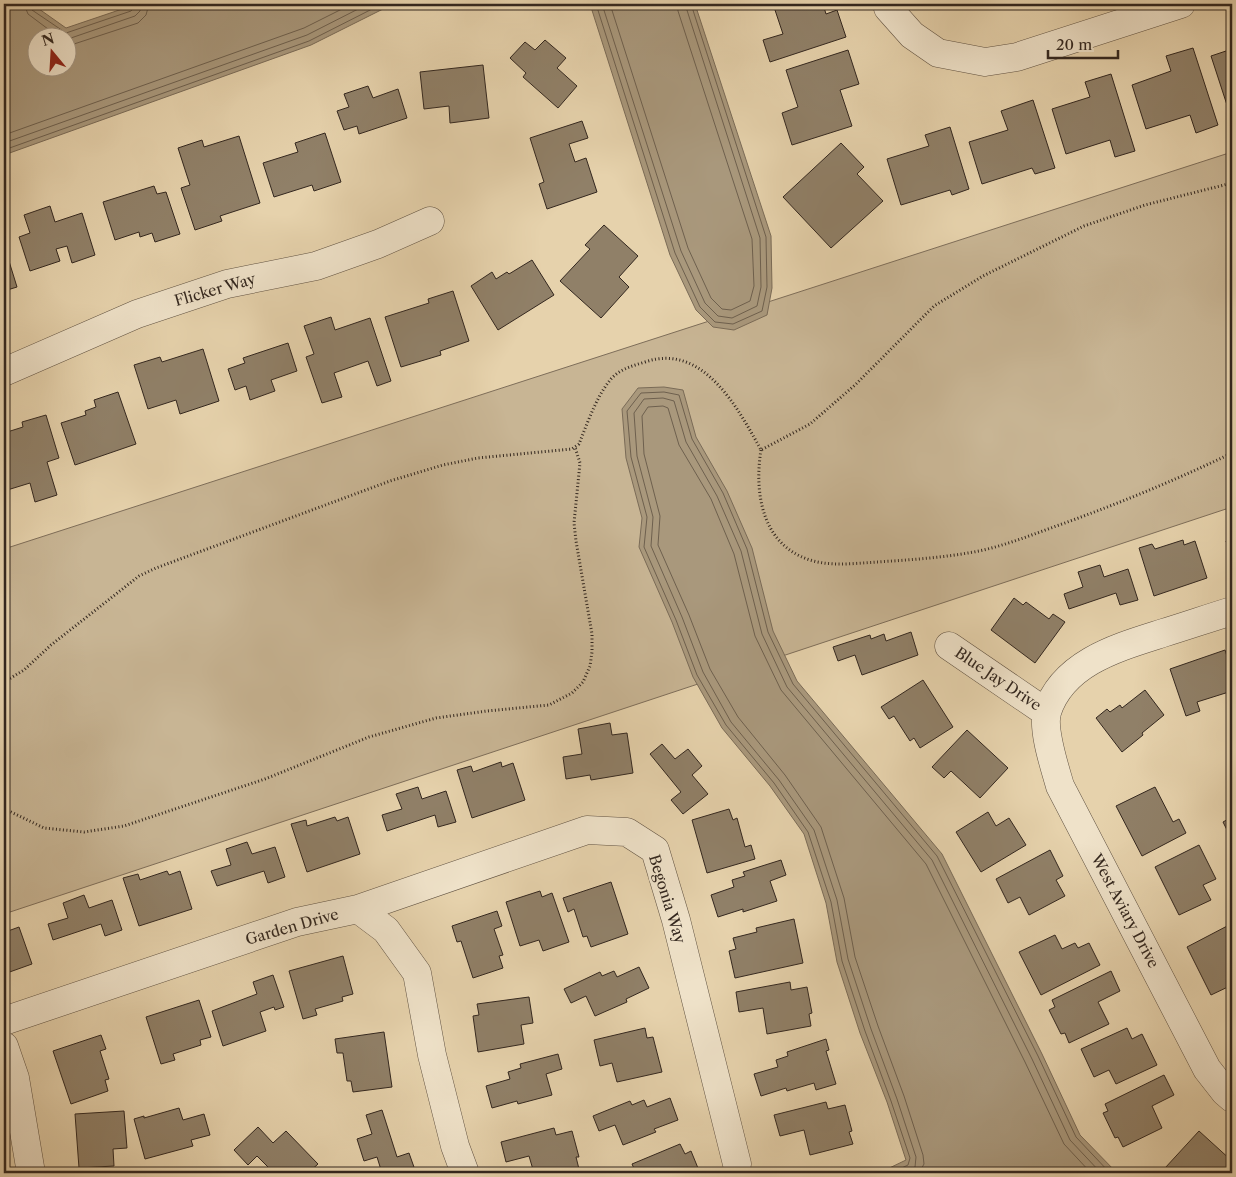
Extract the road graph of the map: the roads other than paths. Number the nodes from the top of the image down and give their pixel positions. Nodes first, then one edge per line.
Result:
1 (887, 4) edge
2 (1181, 4) edge
3 (430, 221) dead end
4 (4, 372) edge
5 (1232, 611) edge
6 (948, 646) dead end
7 (1047, 713) junction
8 (358, 909) junction
9 (4, 1021) edge
10 (4, 1046) edge
11 (1232, 1098) edge
12 (737, 1164) dead end
13 (31, 1173) edge
14 (465, 1173) edge

1 - 2 street
3 - 4 street, Flicker Way
5 - 7 street
6 - 7 street, Blue Jay Drive
7 - 11 street, West Aviary Drive
8 - 9 street, Garden Drive
8 - 12 street, Begonia Way
8 - 14 street, Garden Drive
10 - 13 street

